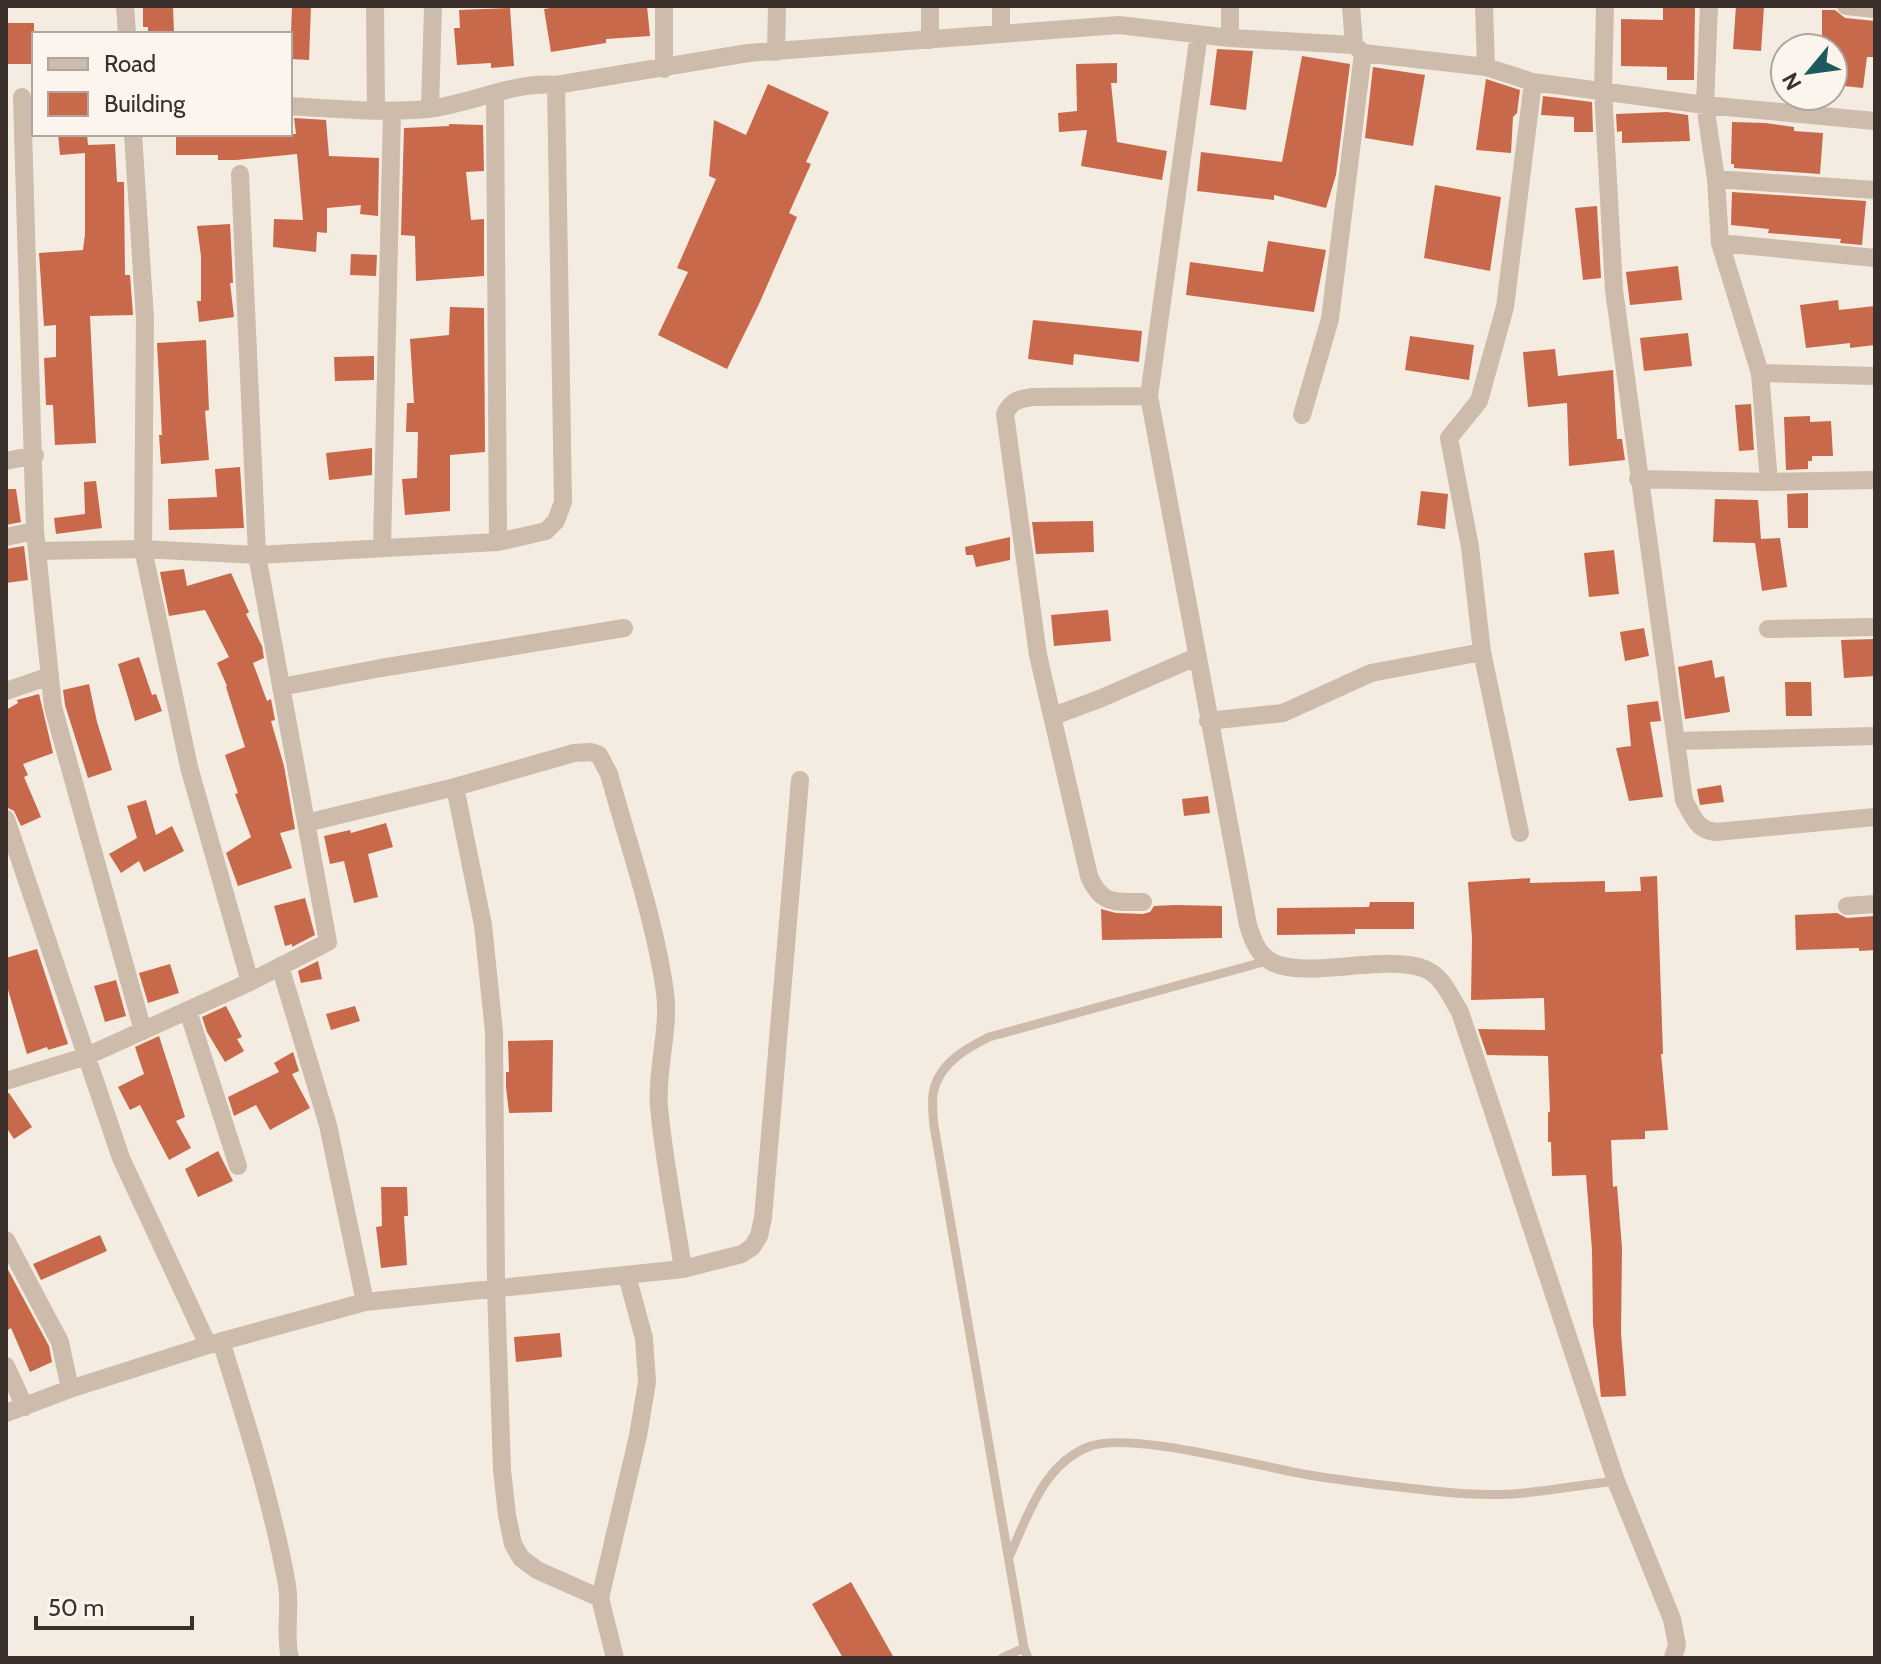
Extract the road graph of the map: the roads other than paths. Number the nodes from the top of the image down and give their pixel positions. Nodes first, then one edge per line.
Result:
1 (125, 6) edge
2 (375, 6) edge
3 (433, 6) edge
4 (664, 6) edge
5 (777, 6) edge
6 (930, 6) edge
7 (1001, 6) edge
8 (1230, 6) edge
9 (1351, 6) edge
10 (1484, 6) edge
11 (1605, 6) edge
12 (1709, 6) edge
13 (1846, 6) edge
14 (1875, 9) edge
15 (1120, 15) edge
16 (127, 32) edge
17 (1001, 34) junction
18 (1199, 34) junction
19 (1230, 38) junction
20 (930, 40) junction
21 (1358, 49) junction
22 (776, 52) junction
23 (1486, 67) junction
24 (664, 69) junction
25 (1533, 82) junction
26 (556, 85) junction
27 (1603, 90) junction
28 (495, 95) junction
29 (21, 97) edge
30 (1705, 105) junction
31 (292, 106) edge
32 (430, 109) junction
33 (384, 111) junction
34 (1875, 121) edge
35 (133, 136) edge
36 (240, 174) dead end
37 (1716, 179) junction
38 (1875, 190) edge
39 (1720, 243) junction
40 (1875, 258) edge
41 (1760, 373) junction
42 (1875, 376) edge
43 (1149, 396) junction
44 (1302, 415) dead end
45 (35, 455) junction
46 (6, 461) edge
47 (1638, 479) junction
48 (1875, 480) edge
49 (1769, 482) junction
50 (35, 531) junction
51 (6, 537) edge
52 (498, 542) junction
53 (382, 547) junction
54 (143, 549) junction
55 (37, 551) junction
56 (257, 555) junction
57 (1875, 627) edge
58 (624, 628) dead end
59 (1768, 629) dead end
60 (1482, 652) junction
61 (1196, 657) junction
62 (50, 676) junction
63 (281, 687) junction
64 (6, 691) edge
65 (1053, 716) junction
66 (1208, 721) junction
67 (1875, 736) edge
68 (1676, 741) junction
69 (800, 780) dead end
70 (455, 787) junction
71 (1875, 817) edge
72 (6, 819) edge
73 (306, 823) junction
74 (1520, 833) dead end
75 (1143, 902) dead end
76 (1875, 904) edge
77 (1847, 906) dead end
78 (1268, 961) junction
79 (280, 966) junction
80 (250, 982) junction
81 (188, 1011) junction
82 (143, 1031) junction
83 (87, 1056) junction
84 (6, 1081) edge
85 (238, 1166) dead end
86 (6, 1240) edge
87 (683, 1269) junction
88 (627, 1276) junction
89 (496, 1288) junction
90 (365, 1302) junction
91 (214, 1343) junction
92 (6, 1366) edge
93 (70, 1389) junction
94 (25, 1407) junction
95 (6, 1413) edge
96 (1616, 1481) junction
97 (1008, 1558) junction
98 (600, 1598) junction
99 (1026, 1653) edge
100 (290, 1658) edge
101 (615, 1658) edge
102 (1002, 1658) edge
103 (1673, 1658) edge

1 - 16 street
2 - 33 street
3 - 32 street
4 - 24 street
5 - 22 street
6 - 20 street
7 - 17 street
8 - 19 street
9 - 21 street
10 - 23 street
11 - 27 street
12 - 30 street
13 - 14 street
15 - 17 street
15 - 18 street
17 - 20 street
18 - 19 street
18 - 43 street
19 - 21 street
20 - 22 street
21 - 23 street
21 - 44 street
22 - 24 street
23 - 25 street
24 - 26 street
25 - 27 street
25 - 60 street
26 - 28 street
26 - 52 street
27 - 30 street
27 - 47 street
28 - 32 street
28 - 52 street
29 - 45 street
30 - 34 street
30 - 37 street
31 - 33 street
32 - 33 street
33 - 53 street
35 - 54 street
36 - 56 street
37 - 38 street
37 - 39 street
39 - 40 street
39 - 41 street
41 - 42 street
41 - 49 street
43 - 61 street
43 - 65 street
45 - 46 street
45 - 50 street
47 - 49 street
47 - 68 street
48 - 49 street
50 - 51 street
50 - 55 street
52 - 53 street
53 - 56 street
54 - 55 street
54 - 56 street
54 - 80 street
55 - 62 street
56 - 63 street
57 - 59 street
58 - 63 street
60 - 66 street
60 - 74 street
61 - 65 street
61 - 66 street
62 - 64 street
62 - 82 street
63 - 73 street
65 - 75 street
66 - 78 street
67 - 68 street
68 - 71 street
69 - 87 street
70 - 73 street
70 - 87 street
70 - 89 street
72 - 83 street
73 - 79 street
76 - 77 street
78 - 96 street
78 - 97 lane
79 - 80 street
79 - 90 street
80 - 81 street
81 - 82 street
81 - 85 street
82 - 83 street
83 - 84 street
83 - 91 street
86 - 93 street
87 - 88 street
88 - 89 street
88 - 98 street
89 - 90 street
89 - 98 street
90 - 91 street
91 - 93 street
91 - 100 street
92 - 94 street
93 - 94 street
94 - 95 street
96 - 97 lane
96 - 103 street
97 - 99 lane
98 - 101 street
99 - 102 lane

